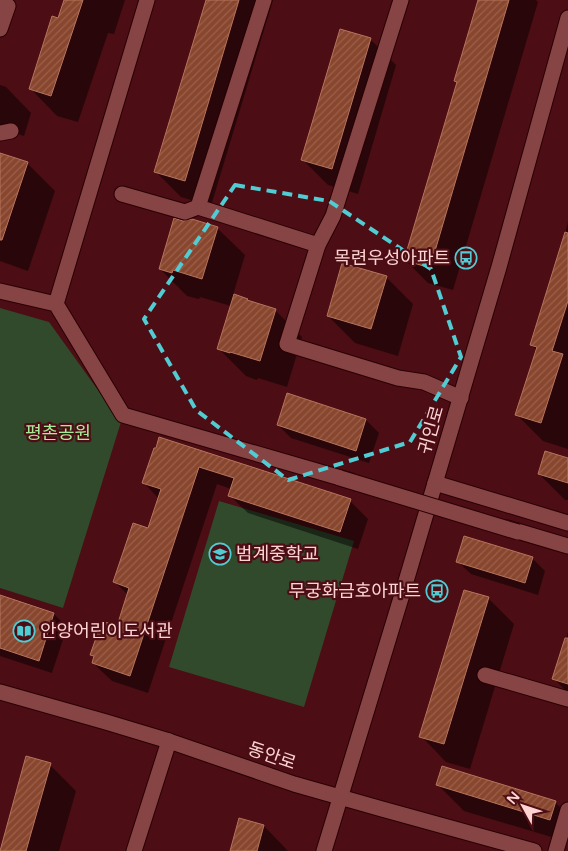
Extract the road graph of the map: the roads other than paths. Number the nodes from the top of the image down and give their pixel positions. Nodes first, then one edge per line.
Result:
1 (147, 0) edge
2 (264, 0) edge
3 (401, 0) edge
4 (0, 4) edge
5 (568, 18) edge
6 (0, 30) edge
7 (562, 66) edge
8 (122, 194) dead end
9 (198, 207) junction
10 (318, 245) junction
11 (0, 291) edge
12 (56, 304) junction
13 (461, 398) junction
14 (340, 478) junction
15 (435, 483) junction
16 (391, 490) dead end
17 (460, 514) dead end
18 (568, 523) edge
19 (518, 532) junction
20 (568, 546) edge
21 (485, 675) dead end
22 (0, 692) edge
23 (568, 699) edge
24 (169, 741) junction
25 (340, 797) junction
26 (568, 810) edge
27 (134, 851) edge
28 (324, 851) edge
29 (534, 851) edge
30 (556, 851) edge

1 - 12 street
2 - 9 street
3 - 10 street
4 - 6 street
5 - 7 street, 귀인로
7 - 13 street, 귀인로
8 - 9 street
9 - 10 street
10 - 13 street
11 - 12 street
12 - 14 street
13 - 15 street, 귀인로
14 - 16 street
14 - 19 street, bridge
15 - 18 street
15 - 25 street, 귀인로
17 - 19 street
19 - 20 street
21 - 23 street
22 - 24 street, 동안로
24 - 25 street, 동안로
24 - 27 street
25 - 28 street, 귀인로
25 - 29 street, 동안로
26 - 30 street

